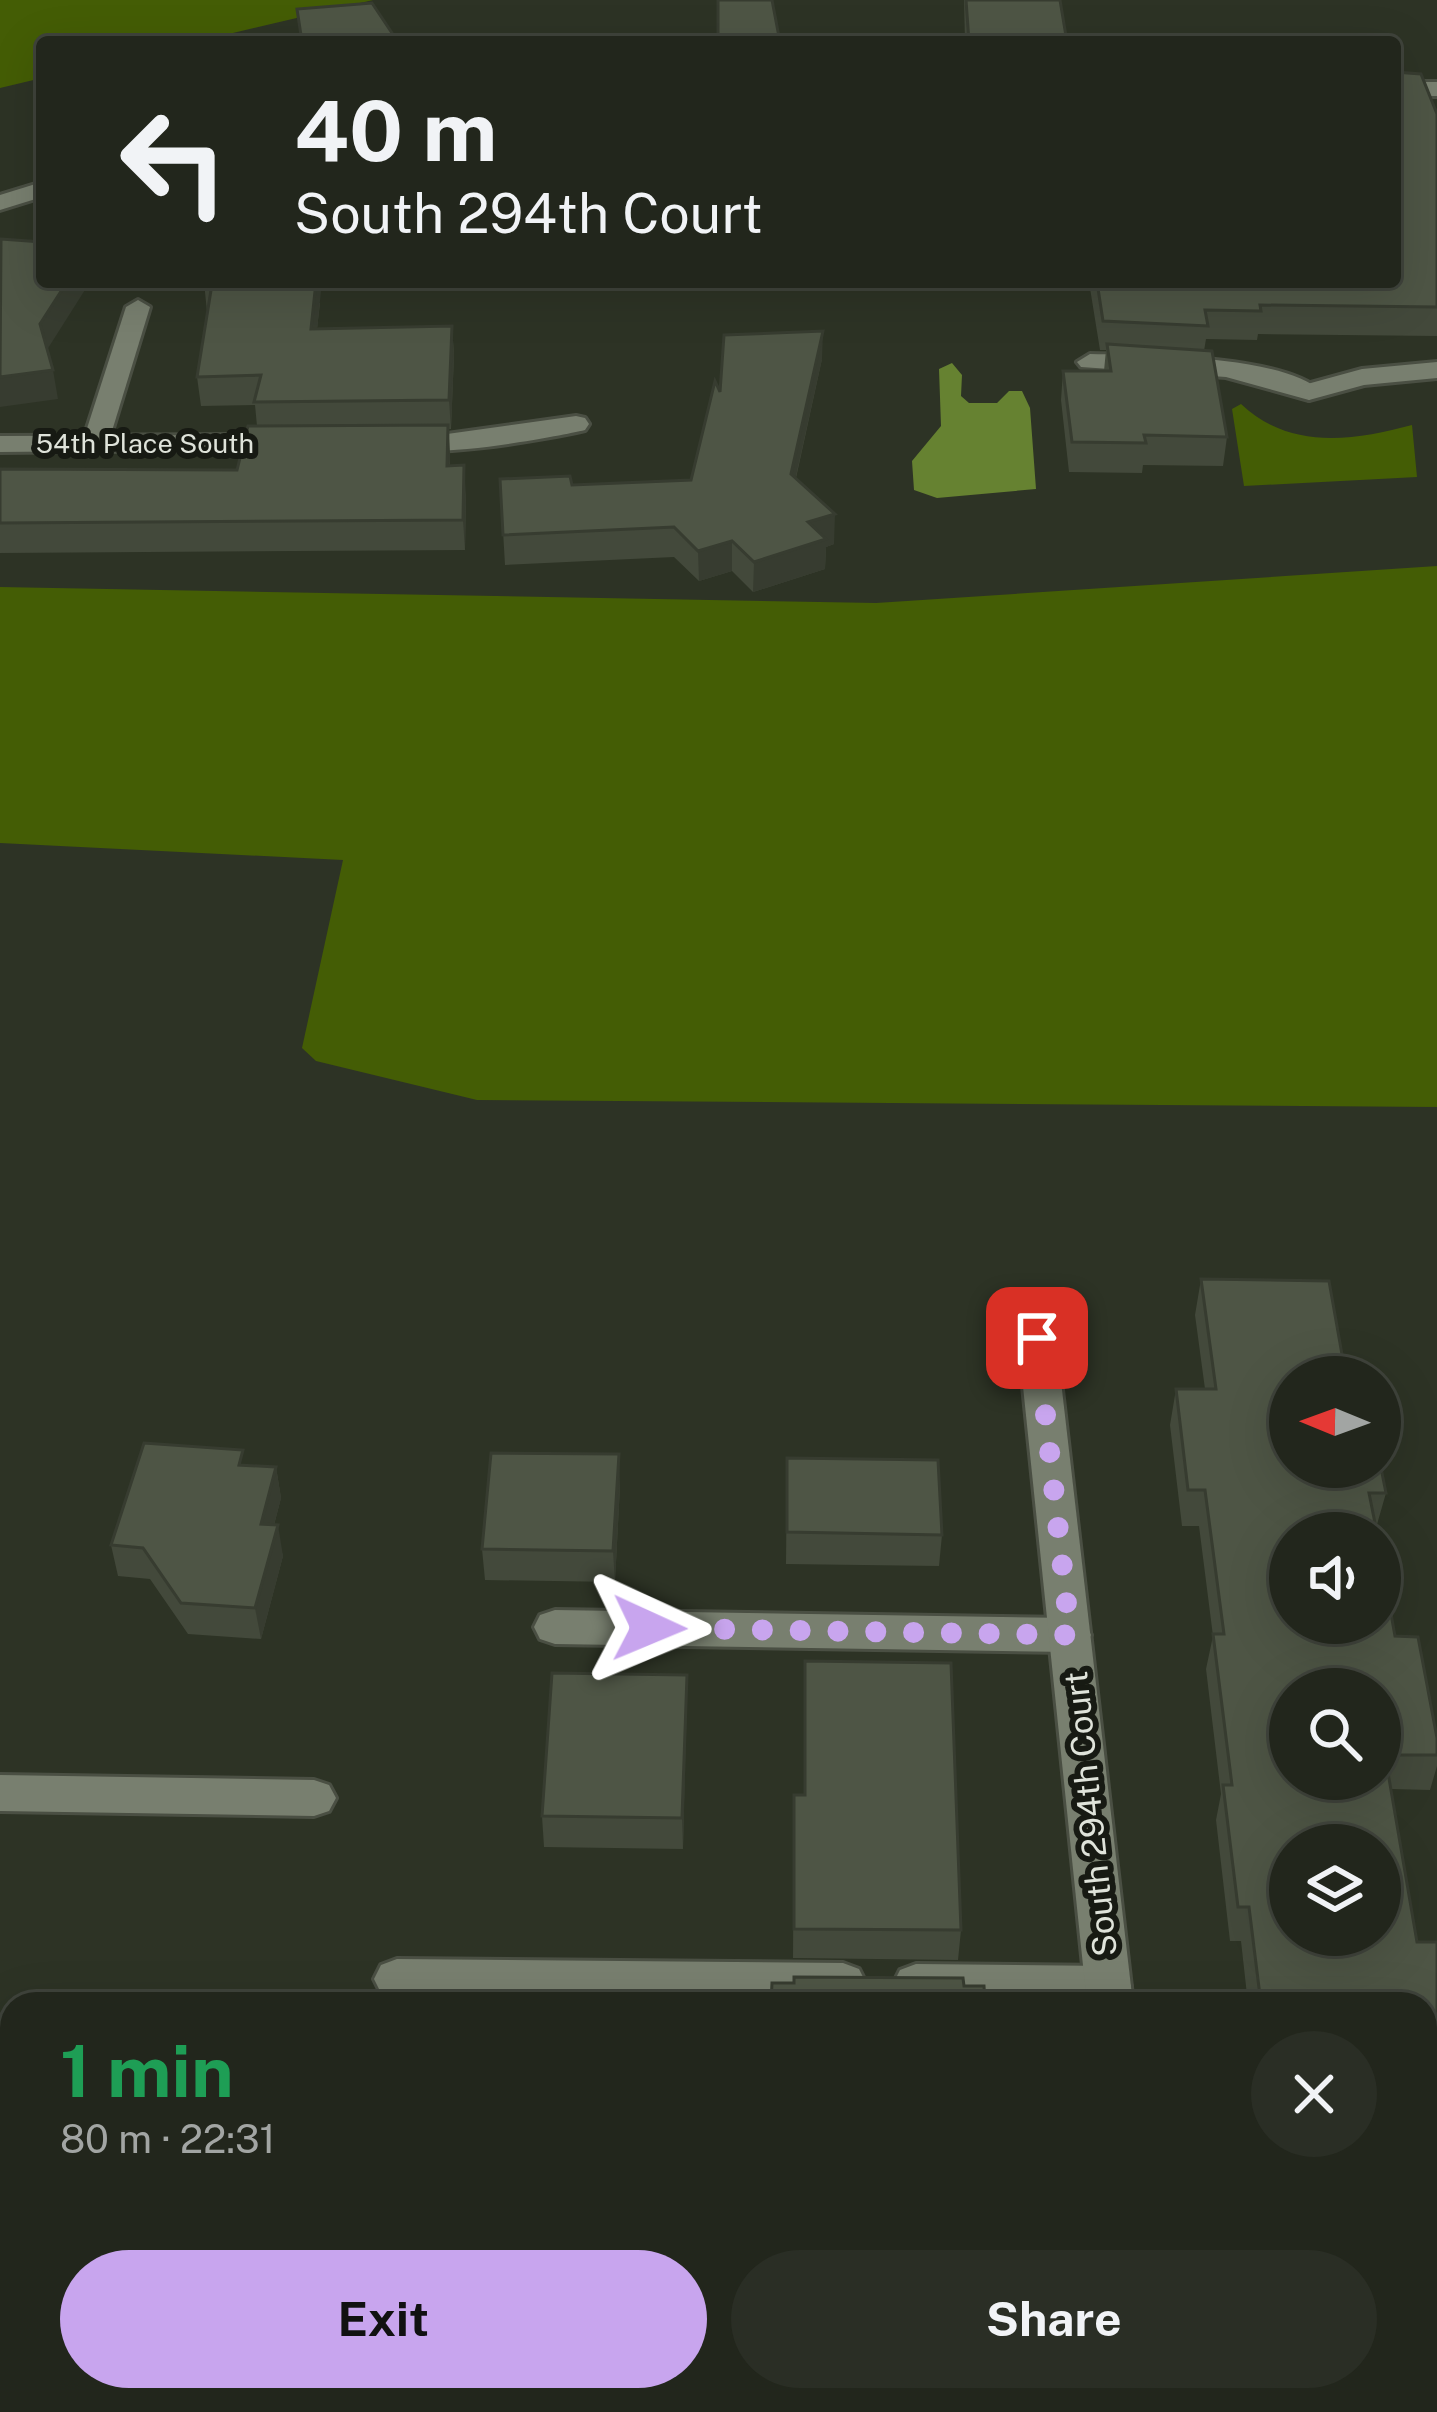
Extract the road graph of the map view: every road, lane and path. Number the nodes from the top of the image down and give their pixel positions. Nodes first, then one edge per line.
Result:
1 (1401, 89) edge
2 (1437, 89) edge
3 (36, 191) edge
4 (0, 203) edge
5 (138, 307) dead end
6 (1090, 362) dead end
7 (1437, 370) edge
8 (576, 424) dead end
9 (325, 443) edge
10 (371, 443) edge
11 (0, 444) edge
12 (95, 444) junction
13 (1037, 1338) dead end
14 (555, 1627) dead end
15 (1070, 1635) junction
16 (0, 1793) edge
17 (314, 1798) dead end
18 (397, 1979) dead end
19 (976, 1992) edge
20 (1109, 1992) edge

1 - 2 street
3 - 4 street
5 - 12 street
6 - 7 street
8 - 10 street
9 - 12 street, 54th Place South
11 - 12 street, 54th Place South
13 - 15 street, South 294th Court
14 - 15 street
15 - 20 street, South 294th Court
16 - 17 street
18 - 19 street

